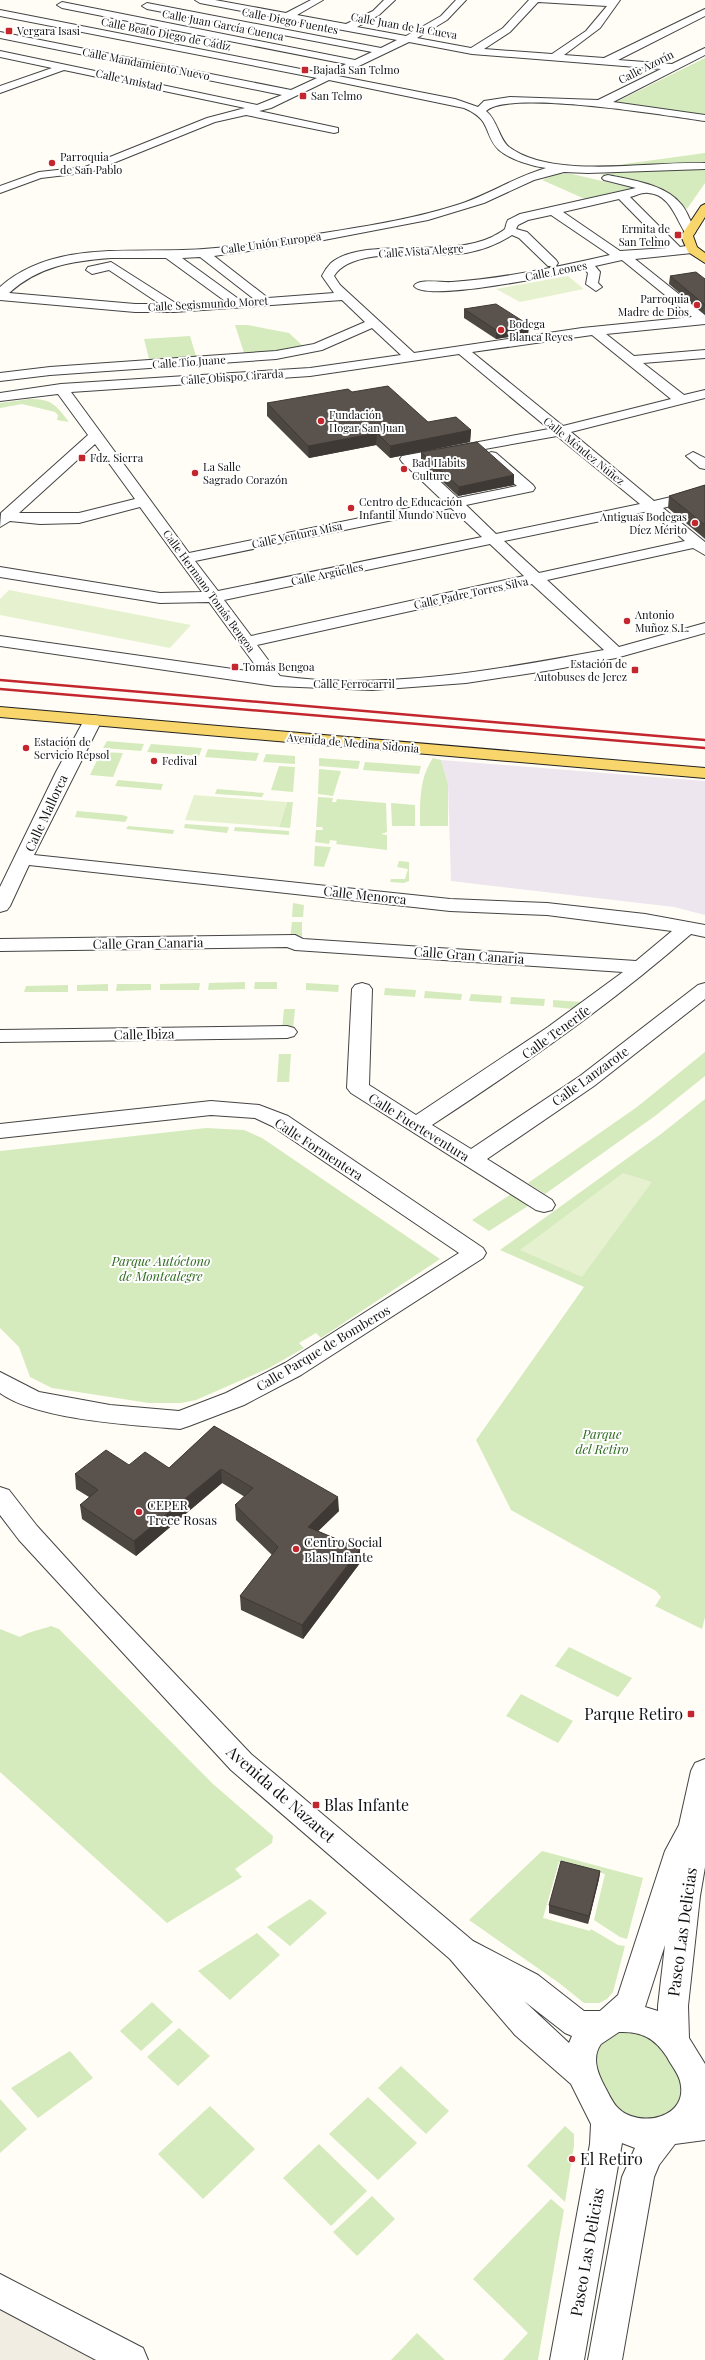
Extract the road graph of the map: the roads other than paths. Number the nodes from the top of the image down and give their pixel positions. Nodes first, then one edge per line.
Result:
1 (157, 0) edge
2 (200, 0) edge
3 (235, 0) edge
4 (318, 0) edge
5 (390, 0) edge
6 (461, 0) edge
7 (534, 0) edge
8 (541, 0) edge
9 (614, 2) edge
10 (225, 5) junction
11 (59, 6) edge
12 (147, 6) junction
13 (705, 12) edge
14 (0, 13) edge
15 (119, 17) junction
16 (287, 17) junction
17 (29, 19) junction
18 (263, 28) junction
19 (347, 28) junction
20 (0, 31) edge
21 (0, 35) edge
22 (407, 39) junction
23 (236, 40) junction
24 (382, 50) junction
25 (472, 51) junction
26 (705, 51) edge
27 (0, 54) edge
28 (204, 54) junction
29 (555, 57) junction
30 (607, 60) junction
31 (356, 63) junction
32 (64, 67) junction
33 (673, 67) junction
34 (170, 69) junction
35 (326, 78) junction
36 (140, 82) junction
37 (0, 90) edge
38 (293, 94) junction
39 (426, 95) junction
40 (489, 101) junction
41 (598, 103) junction
42 (464, 104) junction
43 (252, 111) junction
44 (480, 112) junction
45 (705, 118) edge
46 (334, 130) dead end
47 (685, 154) dead end
48 (705, 166) edge
49 (541, 168) junction
50 (568, 168) junction
51 (649, 189) junction
52 (0, 190) edge
53 (621, 194) junction
54 (705, 208) edge
55 (552, 210) junction
56 (378, 227) junction
57 (510, 231) junction
58 (690, 231) junction
59 (704, 242) edge
60 (677, 251) junction
61 (203, 253) junction
62 (412, 253) junction
63 (698, 254) edge
64 (170, 255) junction
65 (624, 256) junction
66 (552, 263) dead end
67 (587, 265) junction
68 (92, 281) dead end
69 (420, 286) dead end
70 (596, 287) dead end
71 (0, 295) edge
72 (344, 296) junction
73 (266, 302) junction
74 (238, 304) junction
75 (174, 308) junction
76 (704, 320) edge
77 (372, 322) junction
78 (595, 331) junction
79 (463, 351) junction
80 (705, 354) edge
81 (412, 358) junction
82 (633, 360) junction
83 (0, 377) edge
84 (61, 388) junction
85 (705, 394) edge
86 (0, 397) edge
87 (681, 400) junction
88 (559, 430) junction
89 (96, 436) junction
90 (480, 445) junction
91 (693, 456) dead end
92 (705, 465) edge
93 (705, 493) edge
94 (144, 501) junction
95 (454, 503) junction
96 (652, 506) junction
97 (3, 519) edge
98 (494, 540) junction
99 (701, 547) edge
100 (186, 558) junction
101 (0, 572) edge
102 (536, 579) junction
103 (214, 597) junction
104 (705, 628) edge
105 (0, 641) edge
106 (246, 642) junction
107 (616, 653) junction
108 (275, 681) junction
109 (0, 712) edge
110 (93, 720) junction
111 (705, 773) edge
112 (24, 859) junction
113 (0, 906) edge
114 (696, 929) edge
115 (0, 945) edge
116 (642, 967) junction
117 (705, 989) edge
118 (362, 990) dead end
119 (287, 1032) dead end
120 (0, 1036) edge
121 (416, 1125) junction
122 (0, 1131) edge
123 (472, 1159) junction
124 (544, 1205) dead end
125 (474, 1253) joint
126 (0, 1381) edge
127 (0, 1497) edge
128 (705, 1771) edge
129 (693, 1826) junction
130 (461, 1948) junction
131 (608, 2022) junction
132 (674, 2038) junction
133 (581, 2073) junction
134 (700, 2083) edge
135 (607, 2119) junction
136 (682, 2129) edge
137 (0, 2291) edge
138 (132, 2360) edge
139 (567, 2360) edge
140 (605, 2360) edge

1 - 12 street
2 - 10 street, Calle Juan de la Cueva
3 - 10 street
4 - 16 street
5 - 19 street
6 - 22 street
7 - 25 street
8 - 9 street
9 - 29 street
10 - 16 street, Calle Juan de la Cueva
11 - 15 street, Calle Juan García Cuenca
11 - 17 street
12 - 15 street
12 - 18 street, Calle Diego Fuentes
13 - 30 street
14 - 17 street, Calle Beato Diego de Cádiz
15 - 23 street, Calle Juan García Cuenca
16 - 18 street
16 - 19 street, Calle Juan de la Cueva
17 - 20 street
17 - 28 street, Calle Beato Diego de Cádiz
18 - 23 street
18 - 24 street, Calle Diego Fuentes
19 - 22 street, Calle Juan de la Cueva
21 - 34 street, Calle Mandamiento Nuevo
22 - 24 street
22 - 25 street, Calle Juan de la Cueva
23 - 28 street
23 - 31 street, Calle Juan García Cuenca
24 - 31 street
25 - 29 street, Calle Juan de la Cueva
26 - 33 street, Calle Azorín
27 - 32 street, Calle Amistad
28 - 34 street
28 - 35 street, Calle Beato Diego de Cádiz
29 - 30 street, Calle Juan de la Cueva
30 - 33 street, Calle Juan de la Cueva
31 - 35 street
32 - 36 street, Calle Amistad
32 - 37 street
33 - 41 street, Calle Azorín
34 - 36 street
34 - 38 street, Calle Mandamiento Nuevo
35 - 38 street
35 - 39 street, Calle Beato Diego de Cádiz
36 - 43 street, Calle Amistad
38 - 43 street
39 - 40 street
39 - 42 street
40 - 41 street
40 - 42 street
40 - 44 street
41 - 45 street
42 - 44 street
43 - 46 street
43 - 52 street
44 - 49 street
47 - 49 street
48 - 50 street
49 - 50 street, Calle Unión Europea
49 - 56 street, Calle Unión Europea
50 - 51 street
51 - 53 street, Calle Vista Alegre
51 - 58 street
53 - 55 street, Calle Vista Alegre
53 - 60 street
54 - 58 main road
55 - 57 street, Calle Vista Alegre
55 - 65 street
56 - 61 street, Calle Unión Europea
56 - 62 street
57 - 62 street, Calle Vista Alegre
57 - 66 street
58 - 63 main road
59 - 63 street
60 - 63 street, Calle Leones
60 - 65 street, Calle Leones
61 - 64 street, Calle Unión Europea
61 - 73 street
62 - 72 street, Calle Vista Alegre
64 - 71 street, Calle Unión Europea
64 - 74 street
65 - 67 street, Calle Leones
65 - 76 street
67 - 69 street, Calle Leones
67 - 70 street
68 - 75 street
71 - 75 street, Calle Segismundo Moret
72 - 73 street, Calle Segismundo Moret
72 - 77 street, Calle Vista Alegre
73 - 74 street, Calle Segismundo Moret
74 - 75 street, Calle Segismundo Moret
76 - 78 street, Calle Obispo Cirarda
77 - 81 street, Calle Vista Alegre
77 - 83 street, Calle Tío Juane
78 - 79 street, Calle Obispo Cirarda
78 - 82 street
79 - 81 street, Calle Obispo Cirarda
79 - 88 street, Calle Méndez Núñez
80 - 82 street
81 - 84 street, Calle Obispo Cirarda
82 - 87 street
84 - 86 street, Calle Obispo Cirarda
84 - 89 street, Calle Hermano Tomás Bengoa
85 - 87 street
87 - 88 street
88 - 90 street
88 - 96 street, Calle Méndez Núñez
89 - 94 street, Calle Hermano Tomás Bengoa
89 - 97 street
90 - 95 street
90 - 95 street, Calle Ventura Misa
91 - 92 street
93 - 96 street, Calle Argüelles
94 - 97 street
94 - 100 street, Calle Hermano Tomás Bengoa
95 - 98 street
95 - 100 street, Calle Ventura Misa
96 - 98 street, Calle Argüelles
96 - 99 street, Calle Méndez Núñez
98 - 102 street
98 - 103 street, Calle Argüelles
99 - 102 street, Calle Padre Torres Silva
100 - 103 street, Calle Hermano Tomás Bengoa
101 - 103 street, Calle Argüelles
102 - 106 street, Calle Padre Torres Silva
102 - 107 street
103 - 106 street, Calle Hermano Tomás Bengoa
104 - 107 street, Calle Ferrocarril
105 - 108 street, Calle Ferrocarril
106 - 108 street, Calle Hermano Tomás Bengoa
107 - 108 street, Calle Ferrocarril
109 - 110 main road, Avenida de Medina Sidonia
110 - 111 main road, Avenida de Medina Sidonia
110 - 112 street, Calle Mallorca
112 - 113 street, Calle Mallorca
112 - 114 street, Calle Menorca
114 - 116 street, Calle Tenerife
115 - 116 street, Calle Gran Canaria
116 - 121 street, Calle Tenerife
117 - 123 street, Calle Lanzarote
118 - 121 street, Calle Fuerteventura
119 - 120 street, Calle Ibiza
121 - 123 street, Calle Fuerteventura
122 - 125 street, Calle Formentera
123 - 124 street, Calle Fuerteventura
125 - 126 street, Calle Parque de Bomberos
127 - 130 street, Avenida de Nazaret
128 - 129 street, Paseo Las Delicias
129 - 131 street, Paseo Las Delicias
129 - 132 street, Paseo Las Delicias
130 - 131 street
130 - 133 street, Avenida de Nazaret
131 - 132 street, Paseo Las Delicias
131 - 133 street, Paseo Las Delicias
132 - 134 street, Paseo Las Delicias
133 - 135 street, Paseo Las Delicias
134 - 136 street, Paseo Las Delicias
135 - 136 street, Paseo Las Delicias
135 - 139 street, Paseo Las Delicias
136 - 140 street, Paseo Las Delicias
137 - 138 street

